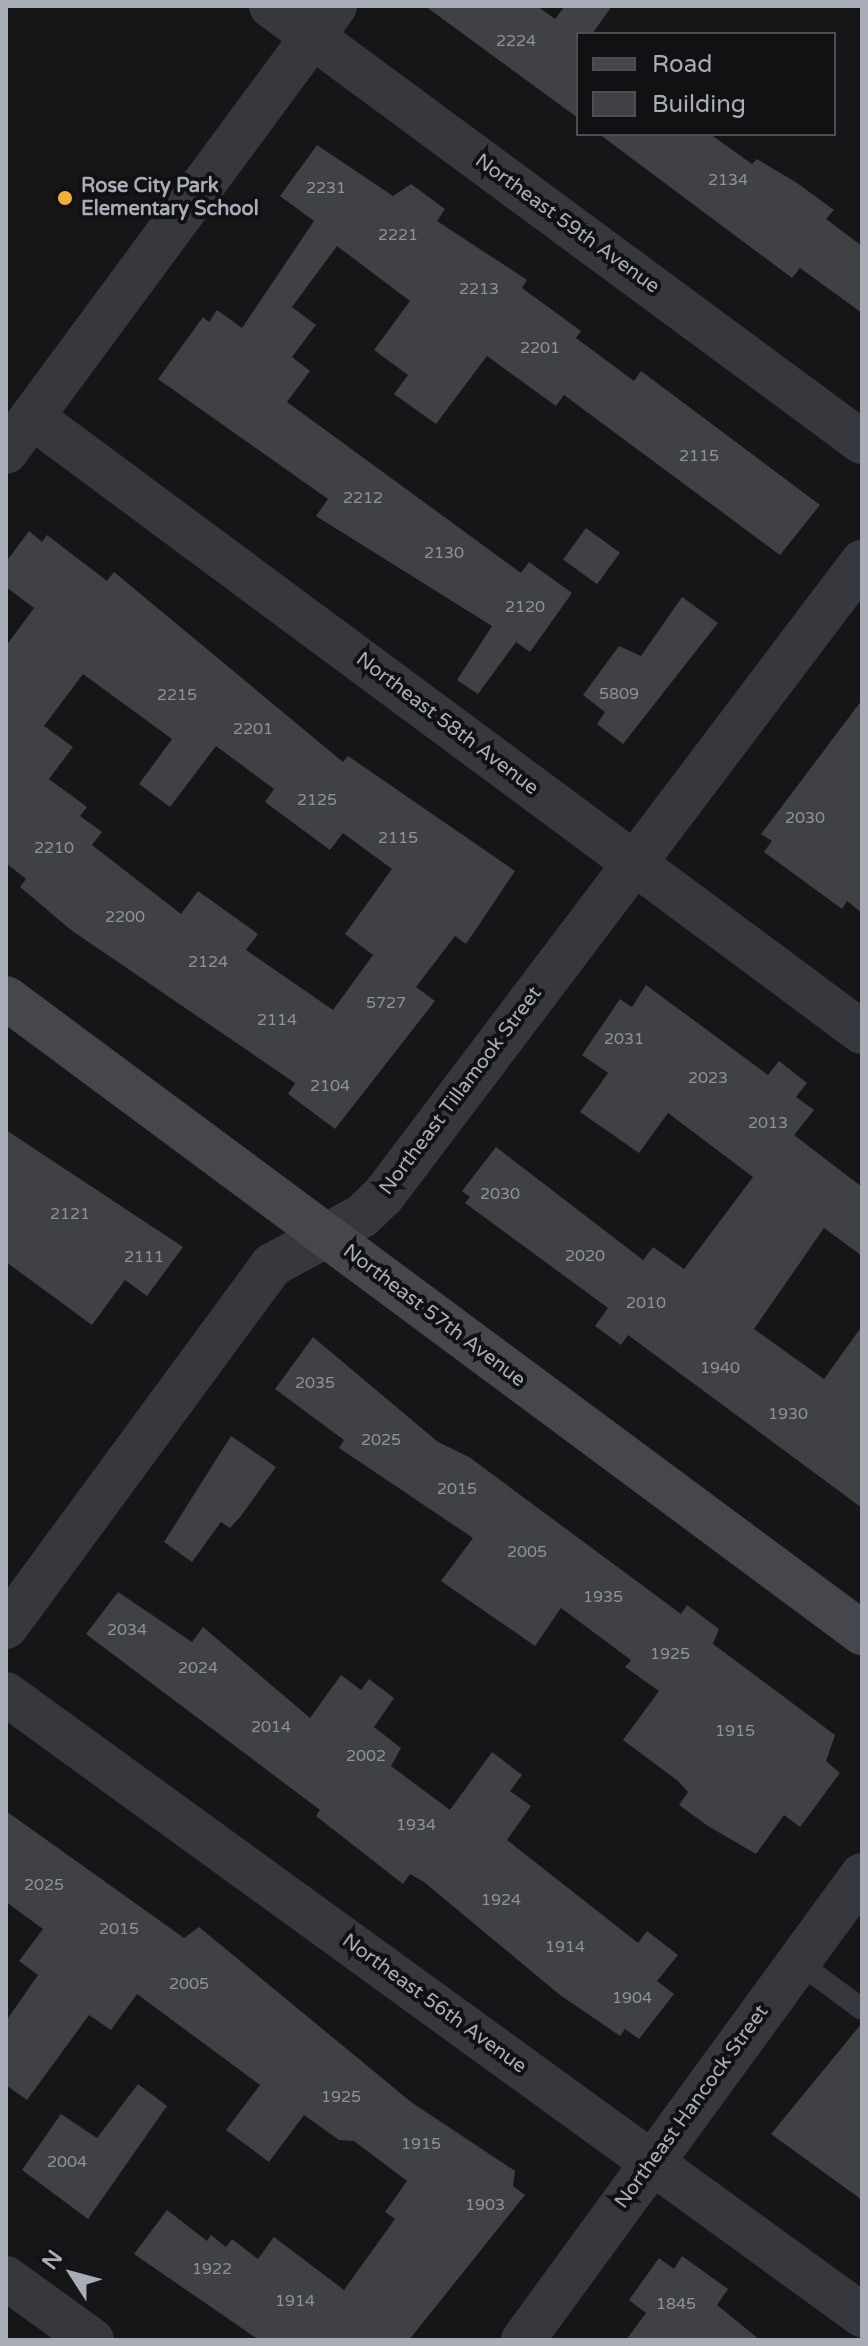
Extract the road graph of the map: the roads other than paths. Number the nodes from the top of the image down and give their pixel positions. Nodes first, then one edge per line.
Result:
1 (271, 6) edge
2 (323, 21) edge
3 (32, 417) junction
4 (862, 442) edge
5 (6, 452) edge
6 (862, 562) edge
7 (634, 863) junction
8 (6, 998) edge
9 (862, 1032) edge
10 (324, 1234) junction
11 (6, 1627) edge
12 (862, 1633) edge
13 (6, 1694) edge
14 (862, 1875) edge
15 (798, 1962) junction
16 (862, 2009) edge
17 (652, 2162) junction
18 (6, 2278) edge
19 (862, 2315) edge
20 (92, 2340) edge
21 (523, 2340) edge

1 - 2 street, Northeast 59th Avenue
2 - 3 street
2 - 4 street, Northeast 59th Avenue
3 - 5 street
3 - 7 street, Northeast 58th Avenue
6 - 7 street, Northeast Tillamook Street
7 - 9 street, Northeast 58th Avenue
7 - 10 street, Northeast Tillamook Street
8 - 10 main road, Northeast 57th Avenue
10 - 11 street, Northeast Tillamook Street
10 - 12 main road, Northeast 57th Avenue
13 - 17 street, Northeast 56th Avenue
14 - 15 street, Northeast Hancock Street
15 - 16 lane
15 - 17 street, Northeast Hancock Street
17 - 19 street, Northeast 56th Avenue
17 - 21 street, Northeast Hancock Street
18 - 20 street

